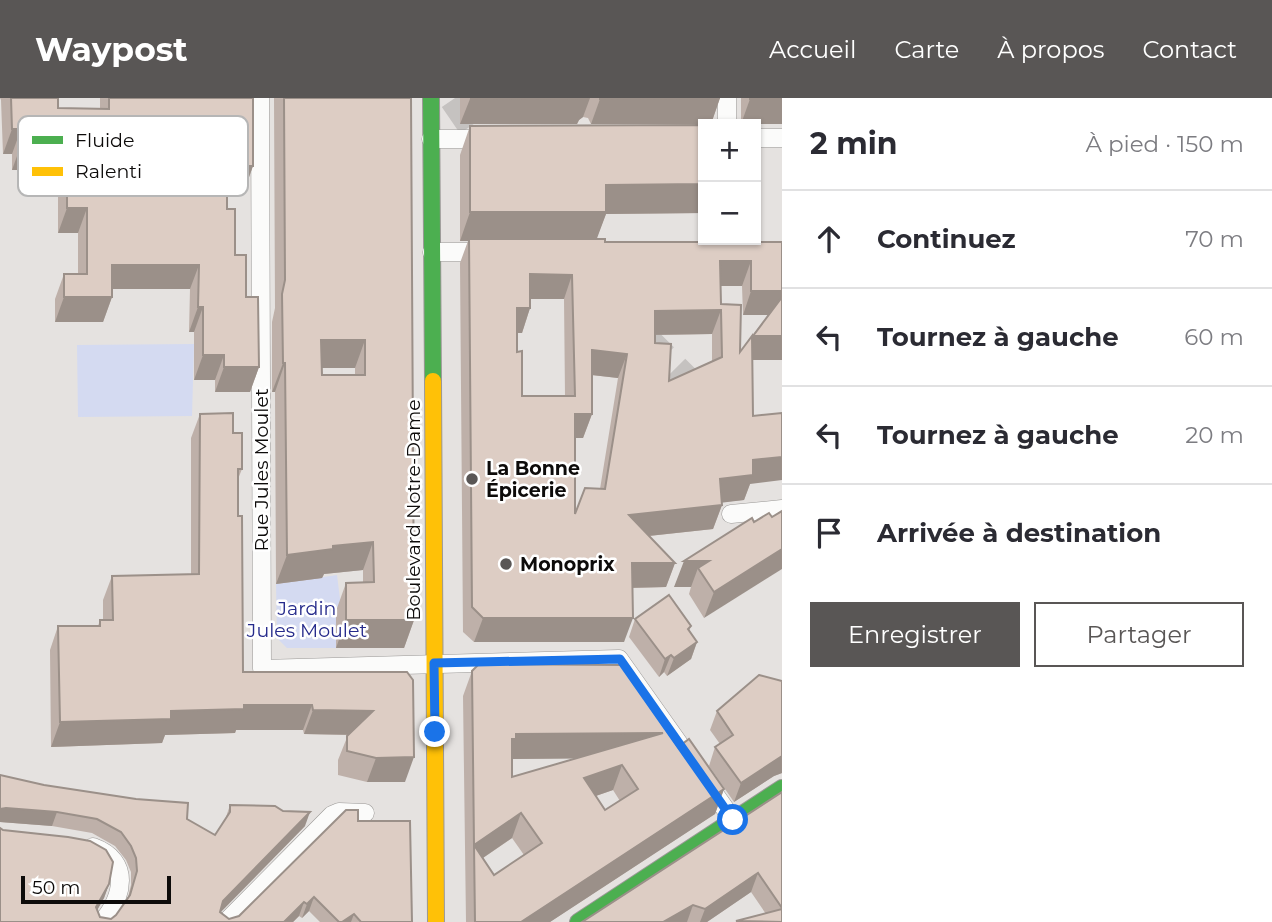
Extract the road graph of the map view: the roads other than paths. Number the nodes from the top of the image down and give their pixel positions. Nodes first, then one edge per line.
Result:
1 (260, 98) edge
2 (431, 98) edge
3 (727, 98) edge
4 (727, 119) edge
5 (761, 138) edge
6 (782, 138) edge
7 (431, 139) junction
8 (506, 139) edge
9 (432, 252) junction
10 (499, 252) edge
11 (782, 509) edge
12 (731, 514) dead end
13 (434, 663) junction
14 (782, 788) edge
15 (365, 813) dead end
16 (305, 814) edge
17 (332, 815) junction
18 (733, 820) junction
19 (78, 843) edge
20 (112, 918) edge
21 (226, 922) edge
22 (436, 922) edge
23 (579, 922) edge

1 - 13 street, Rue Jules Moulet
2 - 7 street, Boulevard Notre-Dame
3 - 4 street
5 - 6 street
7 - 8 street
7 - 9 street, Boulevard Notre-Dame
9 - 10 street
9 - 13 street, Boulevard Notre-Dame
11 - 12 street
13 - 18 street
13 - 22 street, Boulevard Notre-Dame
14 - 18 street
15 - 17 street
16 - 17 street
17 - 21 street
18 - 23 street
19 - 20 street

